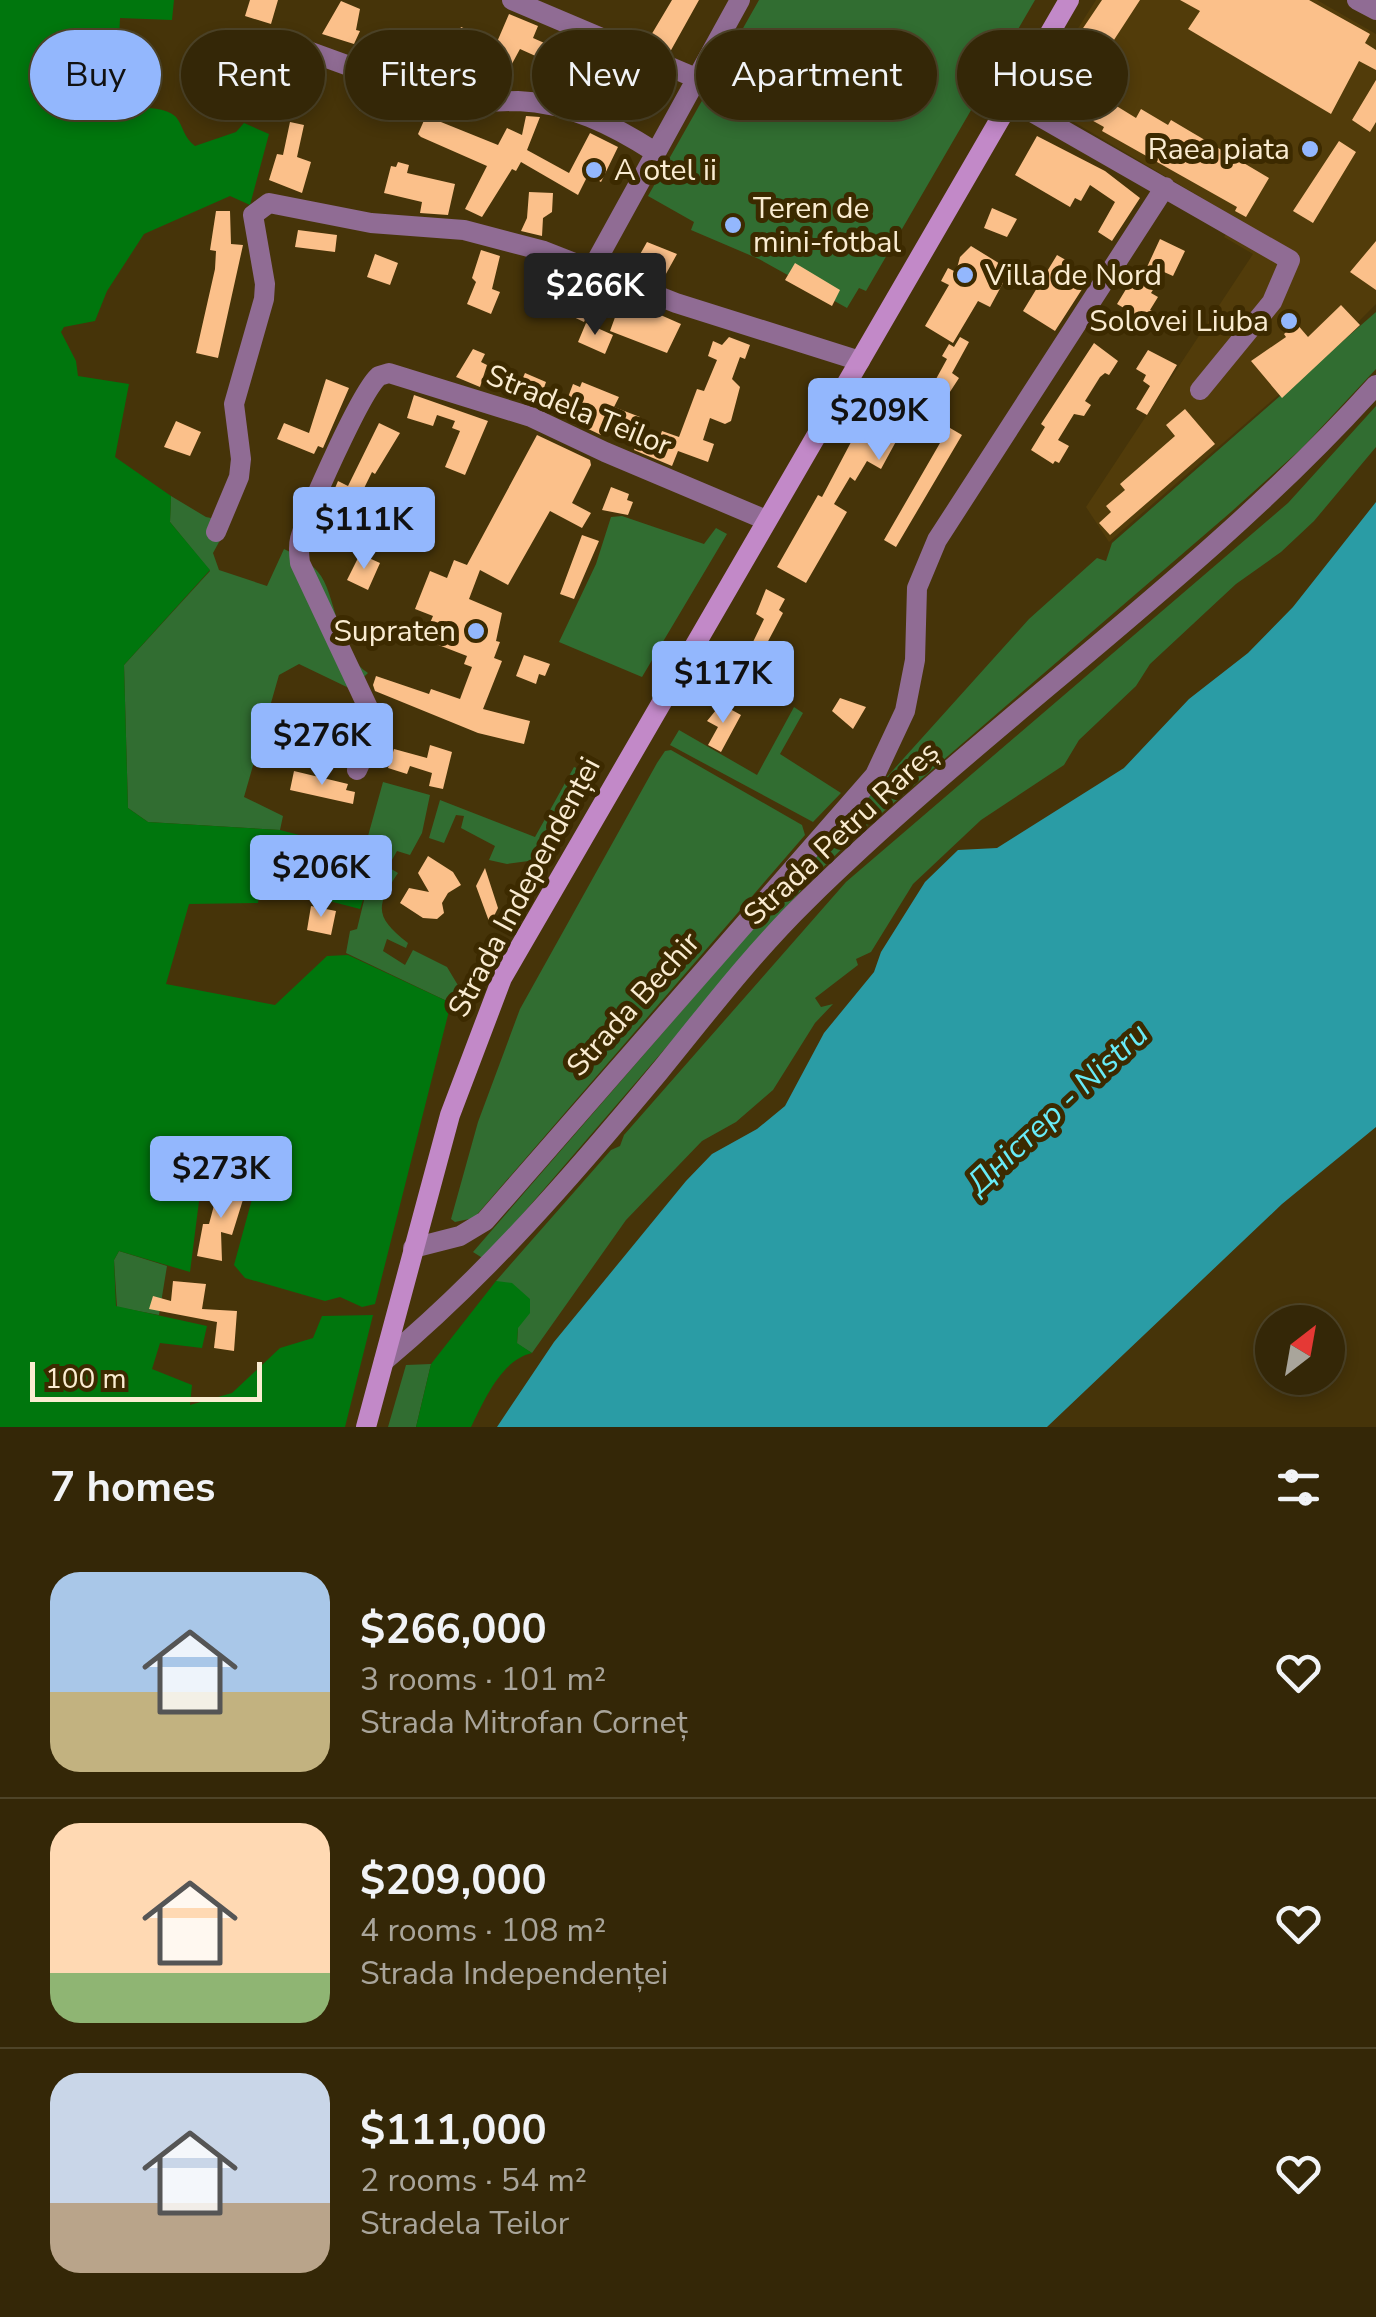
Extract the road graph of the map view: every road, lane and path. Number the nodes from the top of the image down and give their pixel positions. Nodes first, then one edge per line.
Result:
1 (512, 0) edge
2 (740, 0) edge
3 (1069, 0) edge
4 (1357, 0) edge
5 (1376, 10) edge
6 (723, 30) edge
7 (1051, 30) edge
8 (325, 58) edge
9 (696, 78) joint
10 (997, 120) edge
11 (1046, 120) edge
12 (655, 152) junction
13 (1165, 187) junction
14 (593, 267) junction
15 (860, 360) junction
16 (1376, 384) edge
17 (1200, 390) dead end
18 (766, 520) junction
19 (216, 532) dead end
20 (357, 770) dead end
21 (413, 1248) junction
22 (384, 1361) junction
23 (366, 1427) edge

1 - 9 street
2 - 6 street
3 - 7 main road, Strada Independenței
4 - 5 street
8 - 12 street
9 - 12 street
10 - 15 main road, Strada Independenței
11 - 13 street
12 - 14 street
13 - 17 street
13 - 21 street, Strada Bechir
14 - 15 street
14 - 19 street
15 - 18 main road, Strada Independenței
16 - 22 street, Strada Petru Rareș
18 - 20 street, Stradela Teilor
18 - 21 main road, Strada Independenței
21 - 22 main road, Strada Independenței
22 - 23 main road, Strada Independenței

